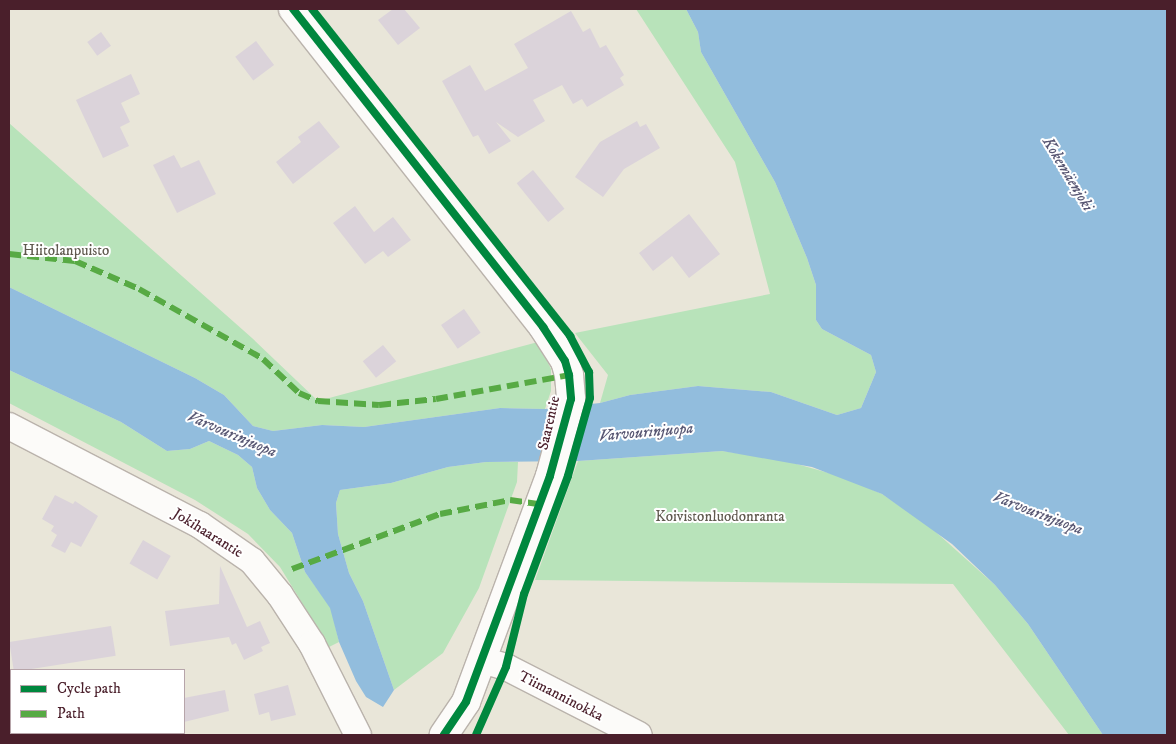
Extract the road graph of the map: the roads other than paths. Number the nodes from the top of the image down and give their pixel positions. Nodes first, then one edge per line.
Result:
1 (293, 9) edge
2 (9, 426) edge
3 (482, 660) junction
4 (358, 735) edge
5 (444, 735) edge
6 (639, 735) edge

1 - 3 street, Saarentie
2 - 4 street, Jokihaarantie
3 - 5 street, Saarentie
3 - 6 street, Tiimanninokka

